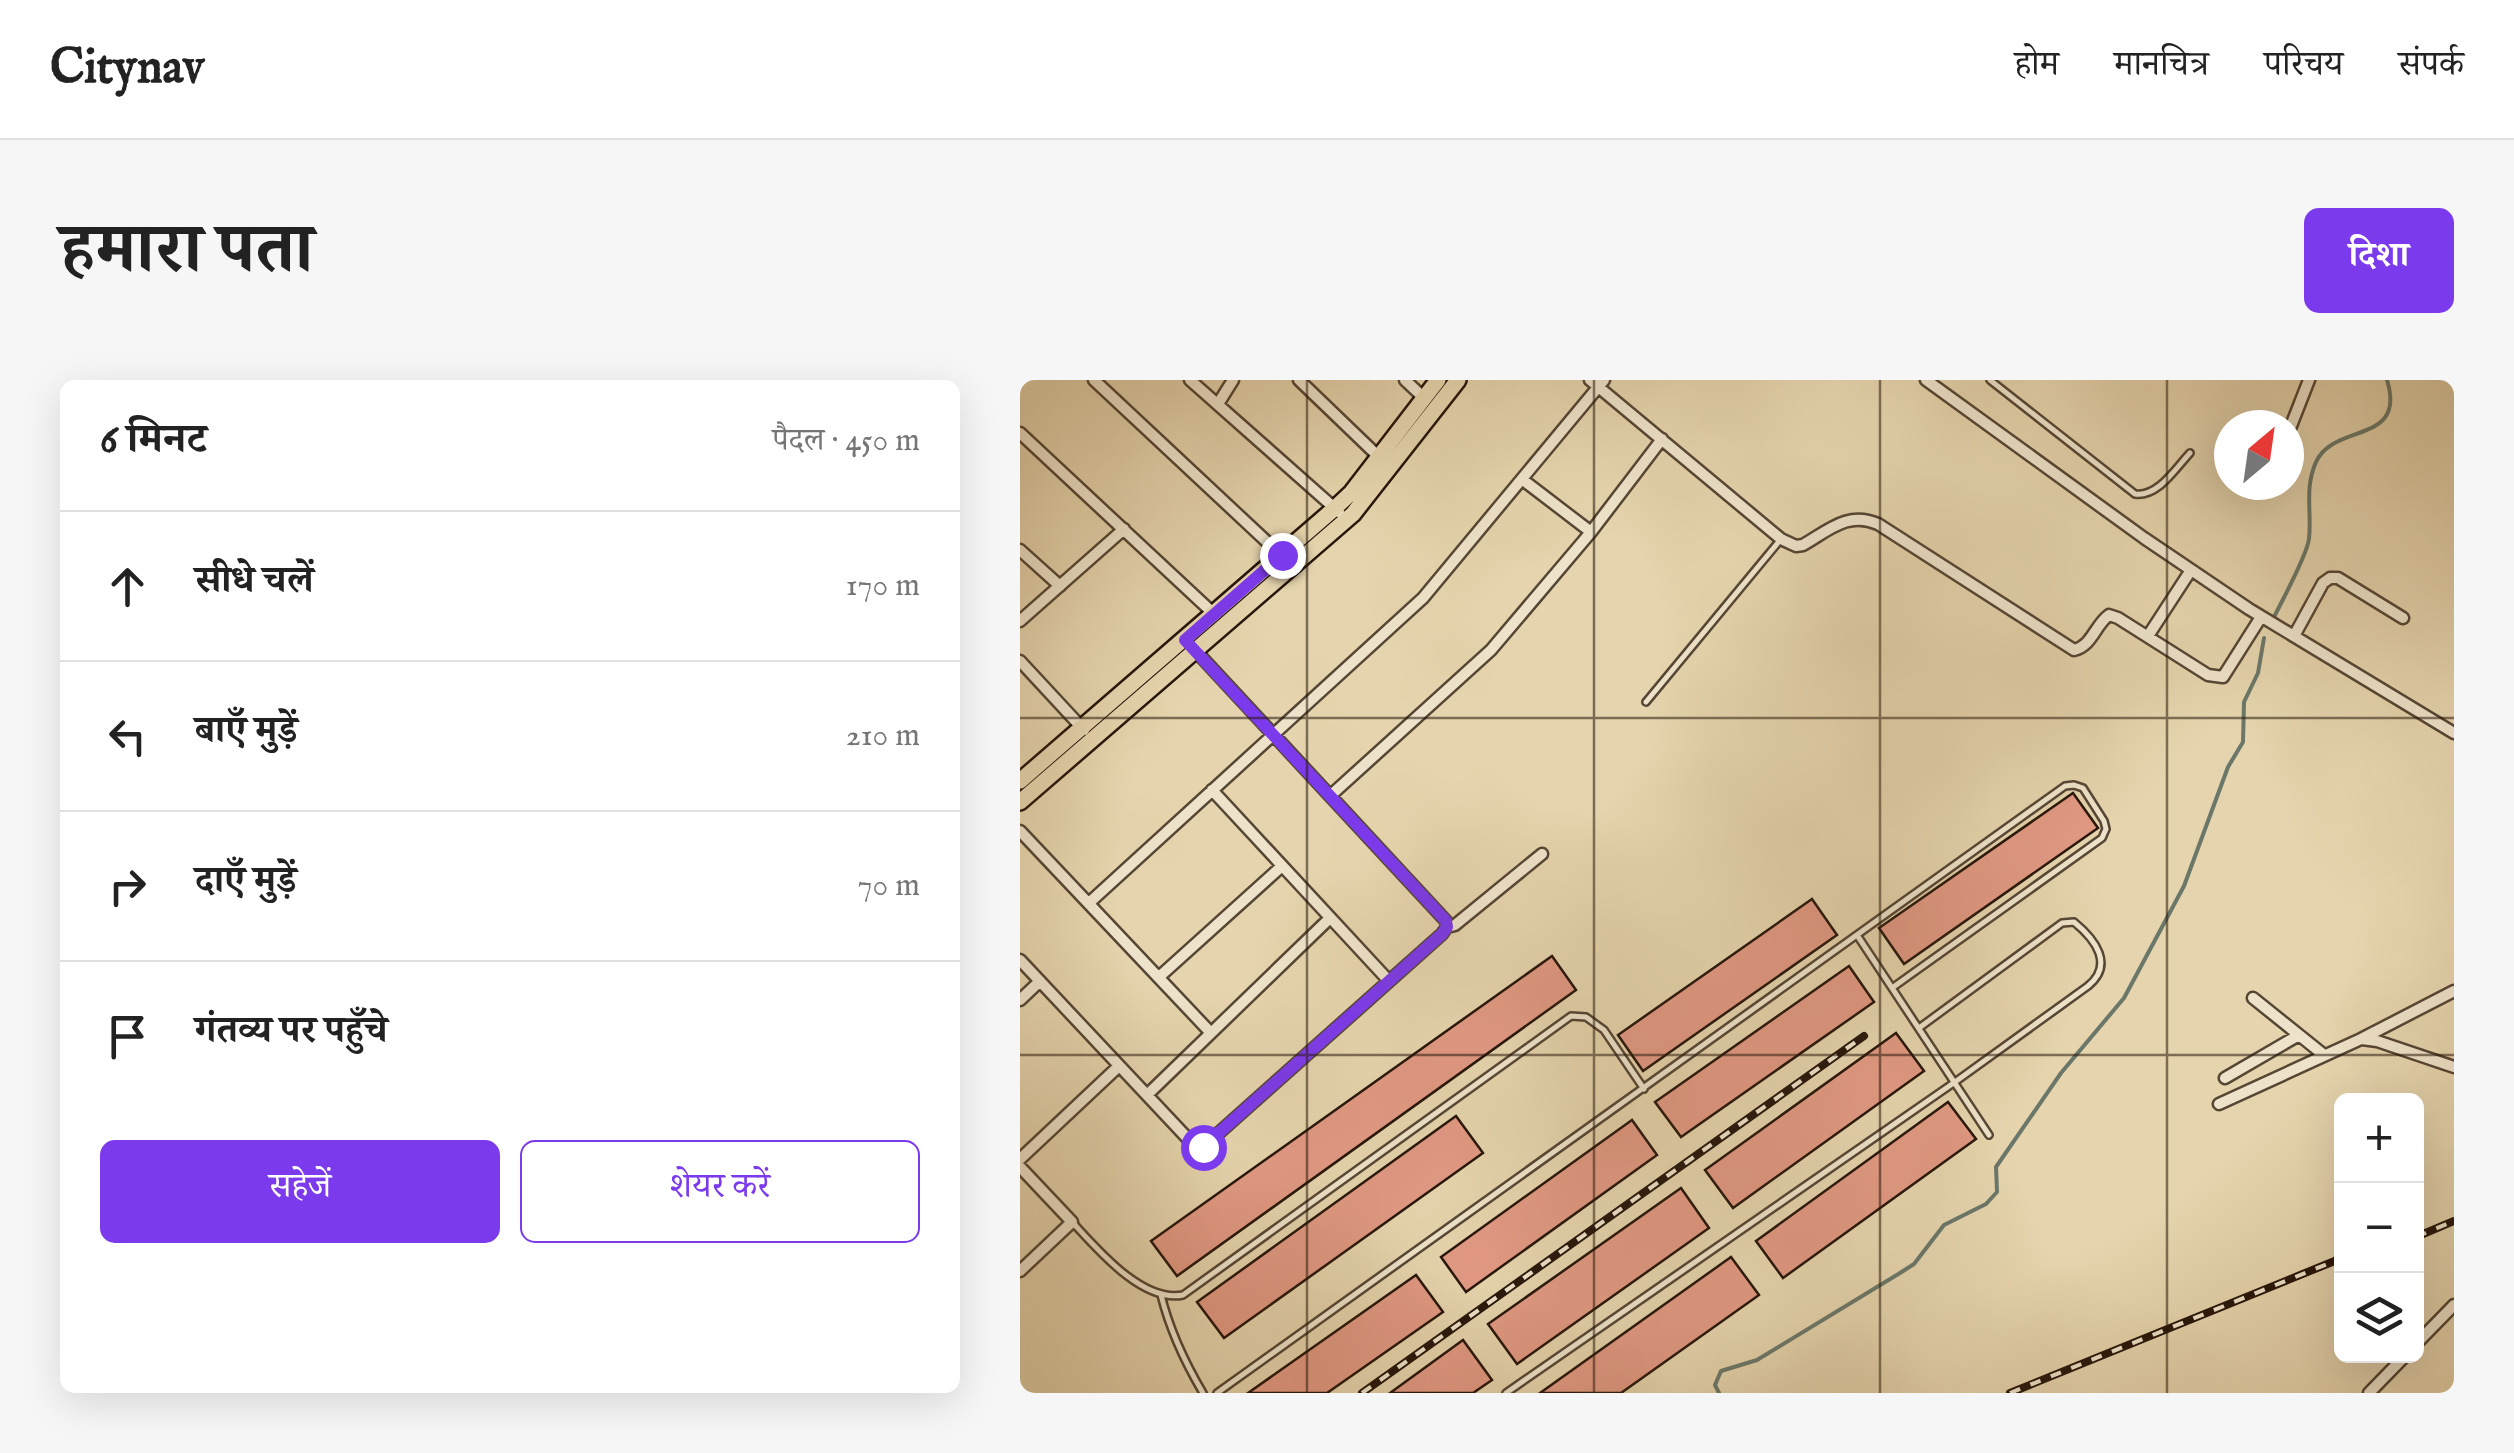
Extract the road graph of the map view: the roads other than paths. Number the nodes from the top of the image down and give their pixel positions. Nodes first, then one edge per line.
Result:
1 (1094, 380) edge
2 (1190, 380) edge
3 (1234, 380) edge
4 (1298, 380) edge
5 (1405, 380) edge
6 (1438, 380) edge
7 (1458, 380) edge
8 (1926, 380) edge
9 (1990, 380) edge
10 (2309, 380) edge
11 (1597, 382) edge
12 (1424, 398) junction
13 (1218, 404) junction
14 (2297, 410) edge
15 (1020, 433) edge
16 (1662, 438) junction
17 (2190, 453) dead end
18 (1379, 457) junction
19 (1522, 480) junction
20 (1341, 514) junction
21 (1124, 530) junction
22 (1591, 532) junction
23 (1781, 539) junction
24 (1020, 550) edge
25 (1282, 555) junction
26 (2191, 570) junction
27 (1060, 586) junction
28 (1214, 614) junction
29 (2261, 616) junction
30 (2403, 618) dead end
31 (1020, 621) edge
32 (2148, 636) junction
33 (2294, 636) junction
34 (1190, 646) junction
35 (1020, 661) edge
36 (1646, 702) dead end
37 (2452, 727) edge
38 (1088, 734) junction
39 (1273, 734) junction
40 (1020, 781) edge
41 (1212, 790) junction
42 (1330, 796) junction
43 (1020, 802) edge
44 (1020, 831) edge
45 (1542, 854) dead end
46 (1282, 866) junction
47 (1090, 902) junction
48 (1330, 918) junction
49 (1447, 927) junction
50 (1857, 934) junction
51 (1020, 960) edge
52 (1159, 977) junction
53 (1040, 981) junction
54 (1388, 981) junction
55 (1892, 988) junction
56 (2454, 991) edge
57 (2253, 998) dead end
58 (1020, 1000) edge
59 (1919, 1028) junction
60 (1212, 1033) junction
61 (2298, 1035) junction
62 (2361, 1039) junction
63 (2324, 1056) junction
64 (1120, 1066) junction
65 (2454, 1067) edge
66 (2225, 1078) dead end
67 (1955, 1082) junction
68 (1644, 1089) junction
69 (1147, 1095) junction
70 (2219, 1104) dead end
71 (1989, 1134) dead end
72 (1020, 1163) edge
73 (1072, 1222) junction
74 (1020, 1271) edge
75 (1160, 1295) junction
76 (2454, 1305) edge
77 (2424, 1336) edge
78 (2398, 1363) edge
79 (1203, 1393) edge
80 (1217, 1393) edge
81 (1506, 1393) edge
82 (2369, 1393) edge

1 - 25 street
2 - 13 street
3 - 13 street
4 - 18 street
5 - 12 street
6 - 12 main road
7 - 20 main road
8 - 26 street
9 - 17 lane
10 - 14 street
11 - 16 street
11 - 19 street
12 - 18 main road
13 - 20 street
15 - 21 street
16 - 22 street
16 - 23 street
18 - 20 main road
19 - 22 street
19 - 39 street
20 - 25 main road
20 - 34 main road
21 - 27 street
21 - 28 street
22 - 42 street
23 - 32 street
23 - 36 lane
24 - 27 street
25 - 28 main road
26 - 29 street
26 - 32 street
27 - 31 street
28 - 34 main road
29 - 32 street
29 - 33 street
30 - 33 street
33 - 37 street
34 - 38 main road
34 - 39 street
35 - 38 street
38 - 40 main road
38 - 43 main road
39 - 41 street
39 - 42 street
41 - 46 street
41 - 47 street
42 - 49 street
44 - 47 street
45 - 49 street
46 - 48 street
46 - 52 street
47 - 52 street
48 - 54 street
48 - 60 street
49 - 54 street
50 - 55 lane
50 - 55 lane
50 - 68 lane
51 - 53 street
52 - 60 street
53 - 58 street
53 - 64 street
54 - 69 street
55 - 59 lane
56 - 62 street
57 - 61 street
59 - 67 lane
59 - 67 lane
60 - 69 street
61 - 63 street
61 - 66 street
62 - 63 street
62 - 65 street
63 - 70 street
64 - 69 street
64 - 72 street
67 - 71 lane
67 - 81 lane
68 - 75 lane
68 - 80 lane
72 - 73 street
73 - 74 street
73 - 75 lane
75 - 79 lane
76 - 77 street
78 - 82 street

